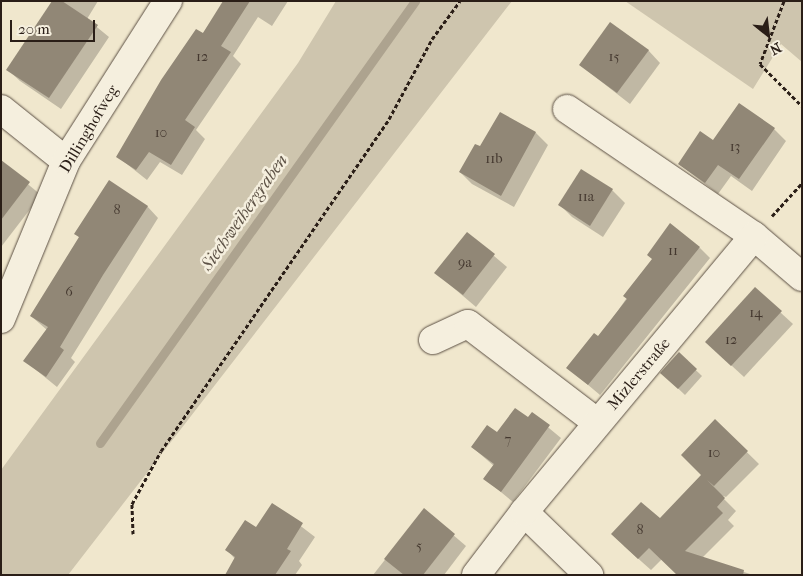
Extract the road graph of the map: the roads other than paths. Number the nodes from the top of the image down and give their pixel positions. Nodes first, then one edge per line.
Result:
1 (168, 1) edge
2 (1, 109) edge
3 (567, 109) dead end
4 (66, 161) junction
5 (754, 236) junction
6 (802, 277) edge
7 (1, 319) edge
8 (433, 340) dead end
9 (598, 423) junction
10 (524, 512) junction
11 (476, 575) edge
12 (589, 575) edge

1 - 4 street, Dillinghofweg
2 - 4 street
3 - 5 street
4 - 7 street, Dillinghofweg
5 - 6 street
5 - 9 street, Mizlerstraße
8 - 9 street
9 - 10 street, Mizlerstraße
10 - 11 street, Mizlerstraße
10 - 12 street

